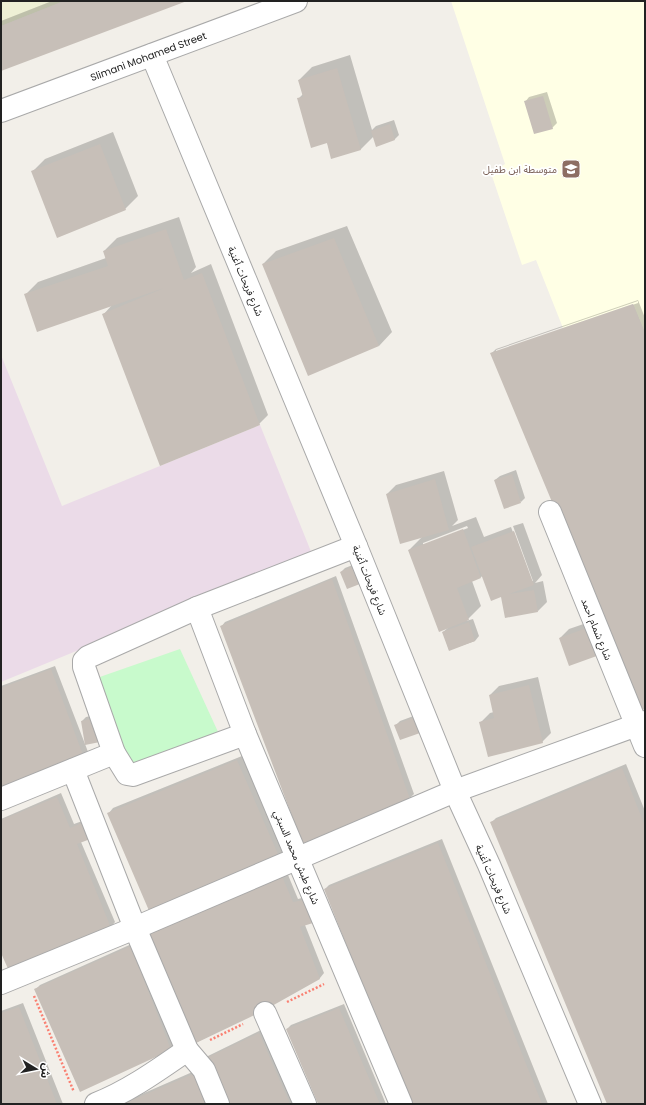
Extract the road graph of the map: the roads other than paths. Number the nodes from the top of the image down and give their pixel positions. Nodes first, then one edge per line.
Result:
1 (296, 1) edge
2 (152, 55) junction
3 (1, 111) edge
4 (550, 512) dead end
5 (356, 546) junction
6 (197, 608) junction
7 (641, 724) edge
8 (245, 734) junction
9 (645, 746) edge
10 (114, 753) junction
11 (72, 770) junction
12 (455, 791) junction
13 (1, 799) edge
14 (298, 859) junction
15 (135, 928) junction
16 (1, 983) edge
17 (265, 1013) dead end
18 (187, 1050) junction
19 (86, 1100) edge
20 (218, 1104) edge
21 (305, 1104) edge
22 (401, 1104) edge
23 (590, 1104) edge

1 - 2 street, Slimani Mohamed Street
2 - 3 street, Slimani Mohamed Street
2 - 5 street, شارع فريحات ٱغنية
4 - 7 street, شارع شمام احمد
5 - 6 street
5 - 12 street, شارع فريحات ٱغنية
6 - 8 street, شارع طبش محمد السبتي
6 - 10 street
7 - 9 street, شارع شمام احمد
7 - 12 street
8 - 10 street
8 - 14 street, شارع طبش محمد السبتي
10 - 11 street
11 - 13 street
11 - 15 street
12 - 14 street
12 - 23 street, شارع فريحات ٱغنية
14 - 15 street
14 - 22 street, شارع طبش محمد السبتي
15 - 16 street
15 - 18 street
17 - 21 street
18 - 19 street
18 - 20 street

